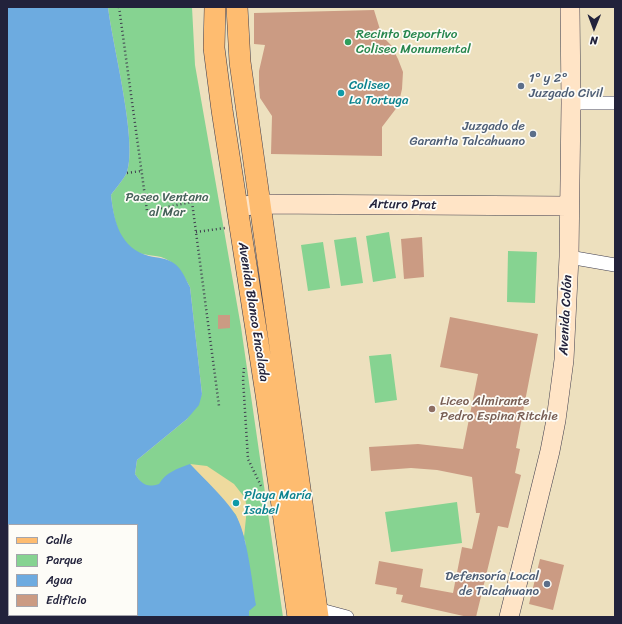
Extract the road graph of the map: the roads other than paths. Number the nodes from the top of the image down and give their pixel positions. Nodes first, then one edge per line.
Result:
1 (215, 7) edge
2 (237, 7) edge
3 (570, 7) edge
4 (571, 103) junction
5 (615, 103) edge
6 (260, 204) junction
7 (569, 206) junction
8 (238, 216) junction
9 (569, 257) junction
10 (615, 265) edge
11 (318, 613) edge
12 (298, 617) edge
13 (347, 617) edge
14 (510, 617) edge

1 - 8 main road, Avenida Blanco Encalada
2 - 6 main road, Avenida Blanco Encalada
3 - 4 main road, Avenida Colón
4 - 5 street
4 - 7 main road, Avenida Colón
6 - 7 main road, Arturo Prat
6 - 8 main road, Arturo Prat
6 - 11 main road, Avenida Blanco Encalada
7 - 9 main road, Avenida Colón
8 - 12 main road, Avenida Blanco Encalada
9 - 10 street
9 - 14 main road, Avenida Colón
11 - 13 street

